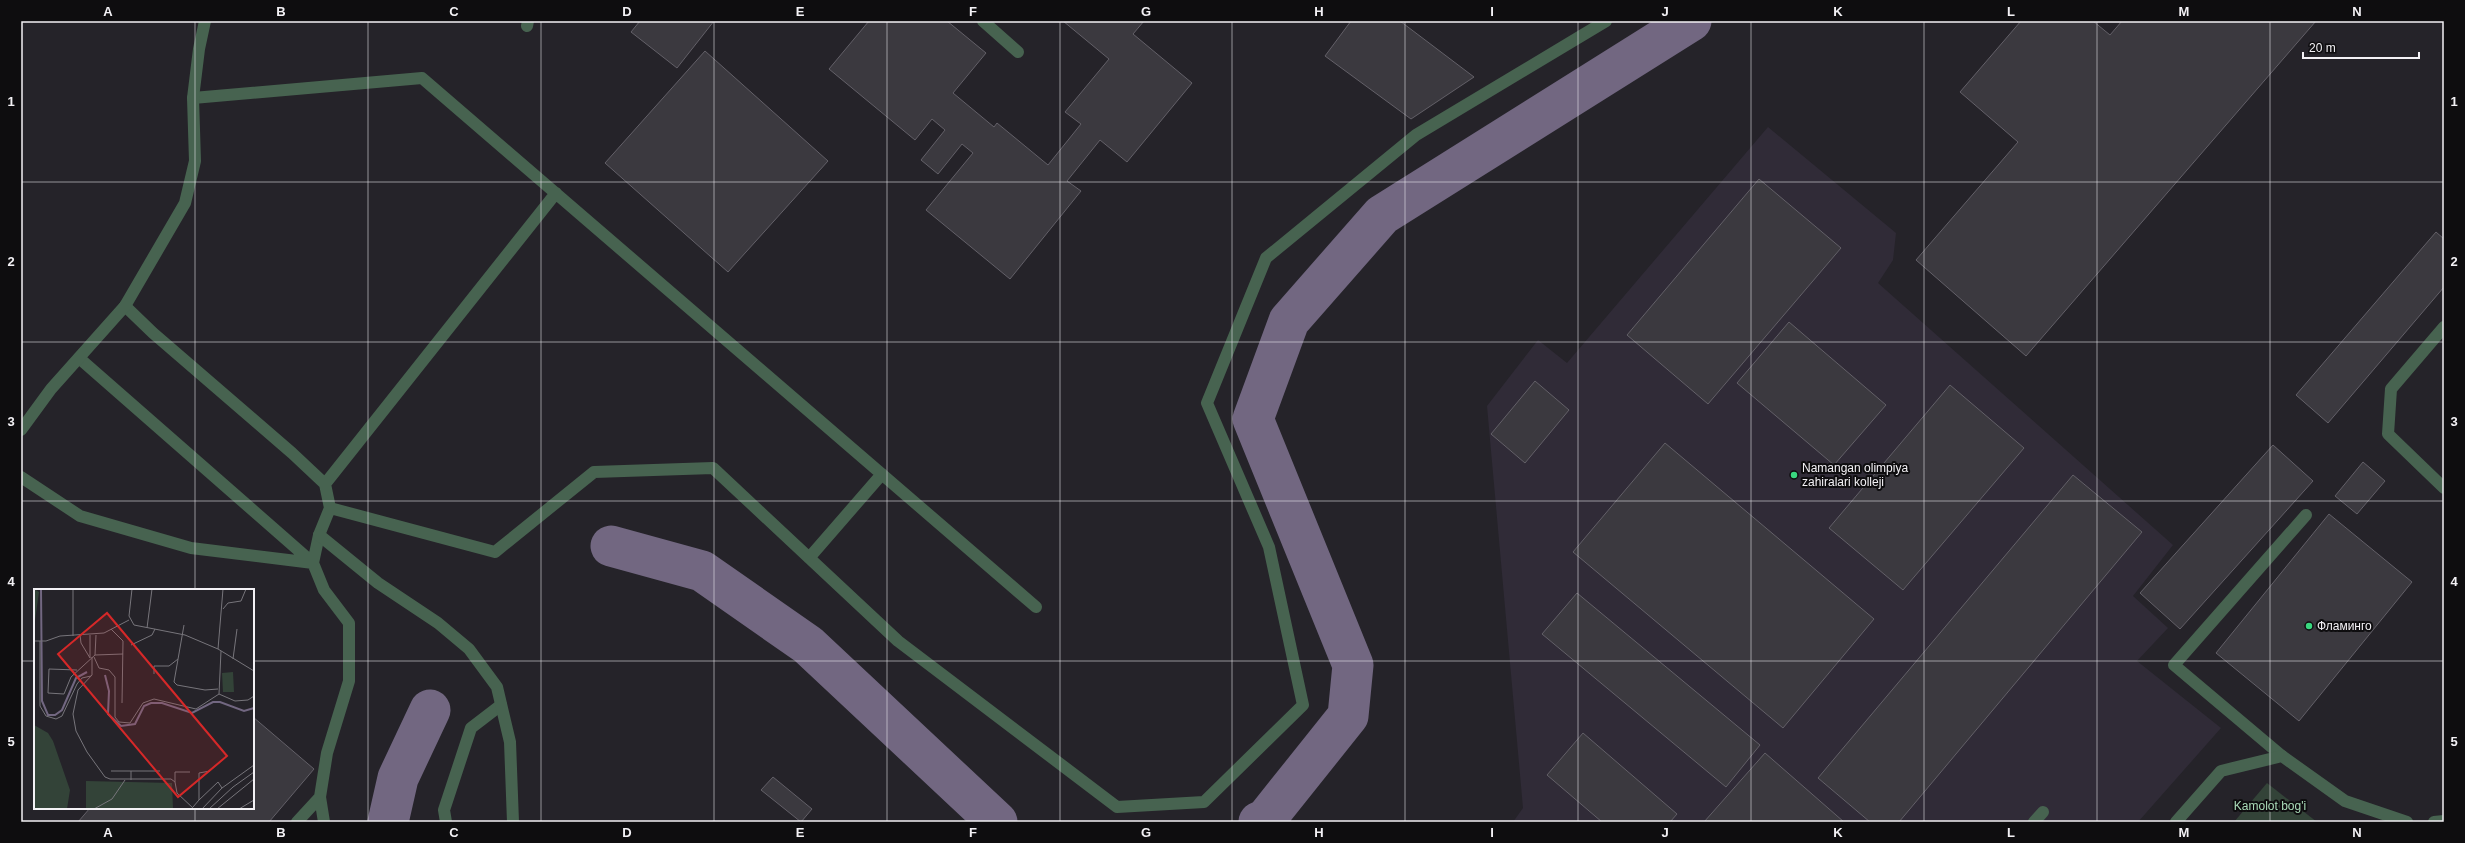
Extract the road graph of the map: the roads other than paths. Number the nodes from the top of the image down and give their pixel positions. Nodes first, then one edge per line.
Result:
1 (206, 21) edge
2 (983, 21) edge
3 (1606, 21) edge
4 (1018, 52) dead end
5 (193, 98) junction
6 (556, 193) junction
7 (126, 306) junction
8 (2444, 327) edge
9 (79, 358) junction
10 (21, 430) edge
11 (882, 474) junction
12 (21, 477) edge
13 (325, 484) junction
14 (2444, 488) edge
15 (330, 508) junction
16 (2306, 515) dead end
17 (319, 536) junction
18 (809, 558) junction
19 (313, 563) junction
20 (1036, 607) dead end
21 (501, 705) junction
22 (2282, 756) junction
23 (320, 797) junction
24 (2043, 812) dead end
25 (2444, 821) edge
26 (297, 822) edge
27 (324, 822) edge
28 (446, 822) edge
29 (513, 822) edge
30 (2034, 822) edge
31 (2176, 822) edge
32 (2407, 822) edge
33 (2434, 822) edge

1 - 5 street
2 - 4 street
3 - 18 street
5 - 6 street
5 - 7 street
6 - 11 street
6 - 13 street
7 - 9 street
7 - 13 street
8 - 14 street
9 - 10 street
9 - 19 street
11 - 18 street
11 - 20 street
12 - 19 street
13 - 15 street
15 - 17 street
15 - 18 street
16 - 22 street
17 - 19 street
17 - 21 street
19 - 23 street
21 - 28 street
21 - 29 street
22 - 31 street
22 - 32 street
23 - 26 street
23 - 27 street
24 - 30 street
25 - 33 street

